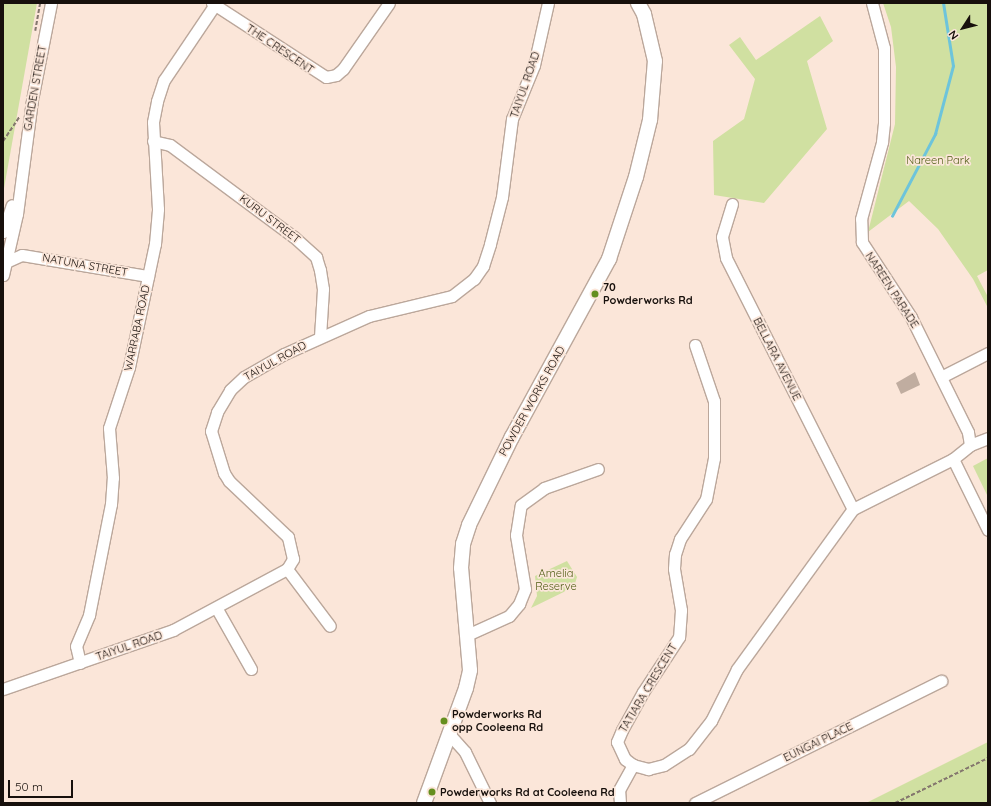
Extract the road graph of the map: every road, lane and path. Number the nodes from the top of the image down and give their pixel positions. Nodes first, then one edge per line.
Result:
1 (40, 3) edge
2 (51, 3) edge
3 (389, 3) edge
4 (548, 3) edge
5 (638, 3) edge
6 (872, 3) edge
7 (215, 4) edge
8 (34, 34) dead end
9 (21, 110) dead end
10 (3, 141) edge
11 (154, 141) junction
12 (732, 204) dead end
13 (6, 236) edge
14 (22, 255) junction
15 (6, 262) junction
16 (3, 275) edge
17 (148, 276) junction
18 (320, 337) junction
19 (695, 345) dead end
20 (988, 353) edge
21 (941, 377) junction
22 (988, 438) edge
23 (970, 445) junction
24 (954, 459) junction
25 (598, 469) dead end
26 (853, 509) junction
27 (988, 530) edge
28 (287, 569) junction
29 (217, 609) junction
30 (330, 626) dead end
31 (467, 635) junction
32 (80, 663) junction
33 (251, 669) dead end
34 (941, 681) dead end
35 (3, 689) edge
36 (449, 734) junction
37 (988, 758) edge
38 (633, 765) junction
39 (424, 803) edge
40 (490, 803) edge
41 (620, 803) edge
42 (695, 803) edge
43 (895, 803) edge

1 - 8 path
2 - 13 street, GARDEN STREET
3 - 7 street, THE CRESCENT
4 - 18 street, TAIYUL ROAD
5 - 31 main road, POWDER WORKS ROAD
6 - 21 street, NAREEN PARADE
7 - 11 street, WARRABA ROAD
9 - 10 path
11 - 17 street, WARRABA ROAD
11 - 18 street, KURU STREET
12 - 26 street, BELLARA AVENUE
13 - 14 street
13 - 15 street, GARDEN STREET
14 - 15 street
14 - 17 street, NATUNA STREET
15 - 16 street, GARDEN STREET
17 - 32 street, WARRABA ROAD
18 - 28 street, TAIYUL ROAD
19 - 38 street, TATIARA CRESCENT
20 - 21 street
21 - 23 street, NAREEN PARADE
22 - 23 street
23 - 24 street
24 - 26 street
24 - 27 street
25 - 31 street
26 - 38 street
28 - 29 street, TAIYUL ROAD
28 - 30 street
29 - 32 street, TAIYUL ROAD
29 - 33 street
31 - 36 main road, POWDER WORKS ROAD
32 - 35 street, TAIYUL ROAD
34 - 42 street, EUNGAI PLACE
36 - 39 main road, POWDER WORKS ROAD
36 - 40 street
37 - 43 path
38 - 41 street

